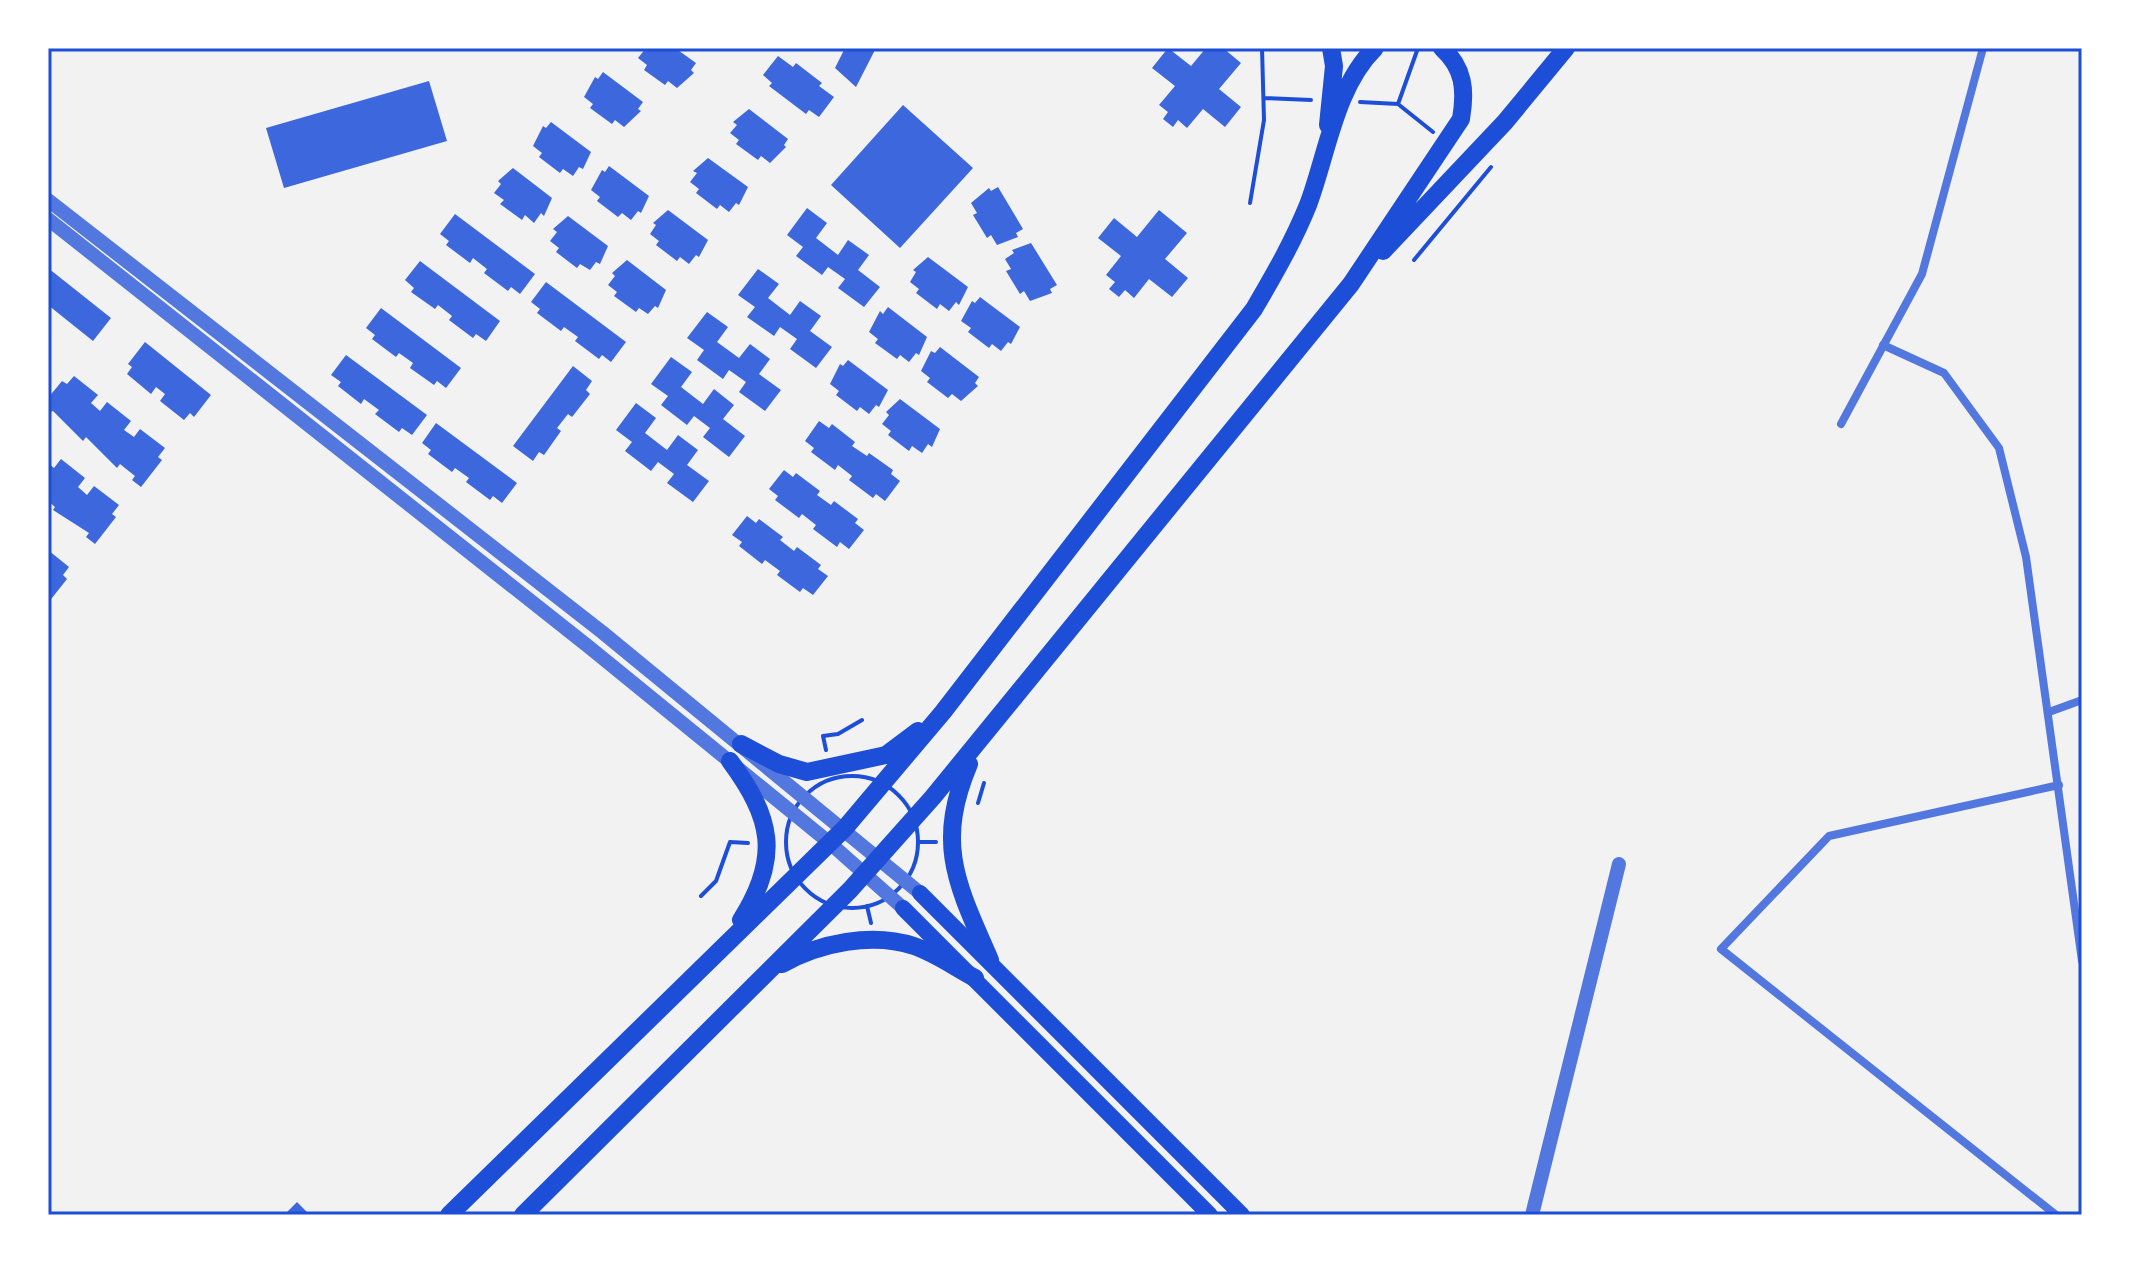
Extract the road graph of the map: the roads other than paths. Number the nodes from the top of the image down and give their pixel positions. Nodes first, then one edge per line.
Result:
1 (1331, 48) edge
2 (1375, 48) edge
3 (1442, 48) edge
4 (1566, 48) edge
5 (1983, 48) edge
6 (1327, 143) junction
7 (48, 200) edge
8 (48, 219) edge
9 (1351, 284) junction
10 (1883, 345) junction
11 (1841, 424) dead end
12 (2082, 700) edge
13 (943, 712) junction
14 (2049, 712) junction
15 (741, 744) junction
16 (977, 746) junction
17 (730, 761) junction
18 (2059, 785) junction
19 (845, 828) junction
20 (831, 844) junction
21 (879, 857) junction
22 (1619, 864) dead end
23 (865, 874) junction
24 (920, 893) joint
25 (903, 908) joint
26 (729, 940) junction
27 (990, 960) junction
28 (2082, 961) edge
29 (765, 973) junction
30 (975, 978) junction
31 (2053, 1212) edge
32 (449, 1215) edge
33 (523, 1215) edge
34 (1210, 1215) edge
35 (1242, 1215) edge
36 (1532, 1215) edge
37 (2039, 1215) edge

1 - 6 main road
2 - 6 main road
3 - 9 main road
4 - 9 main road
5 - 10 street
6 - 13 main road
7 - 15 street
8 - 17 street
9 - 16 main road
10 - 11 street
10 - 14 street
12 - 14 street
13 - 15 main road
13 - 19 main road
14 - 18 street
15 - 19 street
16 - 21 main road
16 - 27 main road
17 - 20 street
17 - 26 main road
18 - 28 street
18 - 31 street
19 - 20 main road
19 - 21 street
20 - 23 street
20 - 26 main road
21 - 23 main road
21 - 24 street
22 - 36 street
23 - 25 street
23 - 29 main road
24 - 27 main road
25 - 30 main road
26 - 32 main road
27 - 35 main road
29 - 30 main road
29 - 33 main road
30 - 34 main road
31 - 37 street

